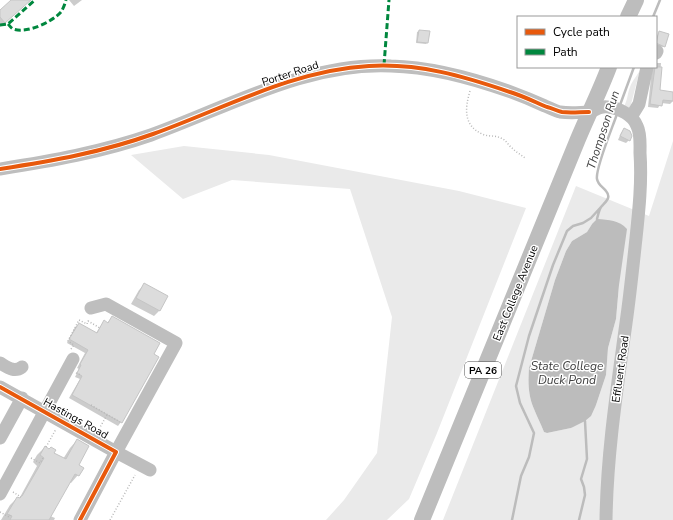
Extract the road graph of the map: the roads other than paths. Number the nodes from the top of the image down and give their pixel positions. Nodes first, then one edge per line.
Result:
1 (636, 0) edge
2 (628, 16) edge
3 (609, 68) edge
4 (647, 68) edge
5 (589, 112) junction
6 (627, 115) junction
7 (0, 170) edge
8 (91, 308) dead end
9 (74, 359) road end
10 (10, 366) edge
11 (0, 383) edge
12 (0, 387) edge
13 (22, 398) junction
14 (45, 412) junction
15 (0, 438) edge
16 (116, 452) junction
17 (150, 470) dead end
18 (0, 494) edge
19 (80, 520) edge
20 (422, 520) edge
21 (606, 520) edge

1 - 2 main road
3 - 5 main road, East College Avenue / PA 26
4 - 6 street
5 - 6 street, Porter Road
5 - 7 street, Porter Road
5 - 20 main road, East College Avenue / PA 26
6 - 21 street, Effluent Road
8 - 16 street
9 - 14 street
10 - 11 street
12 - 13 street, Hastings Road
13 - 14 street, Hastings Road
13 - 15 street
14 - 16 street, Hastings Road
14 - 18 street
16 - 17 street
16 - 19 street, Hastings Road

